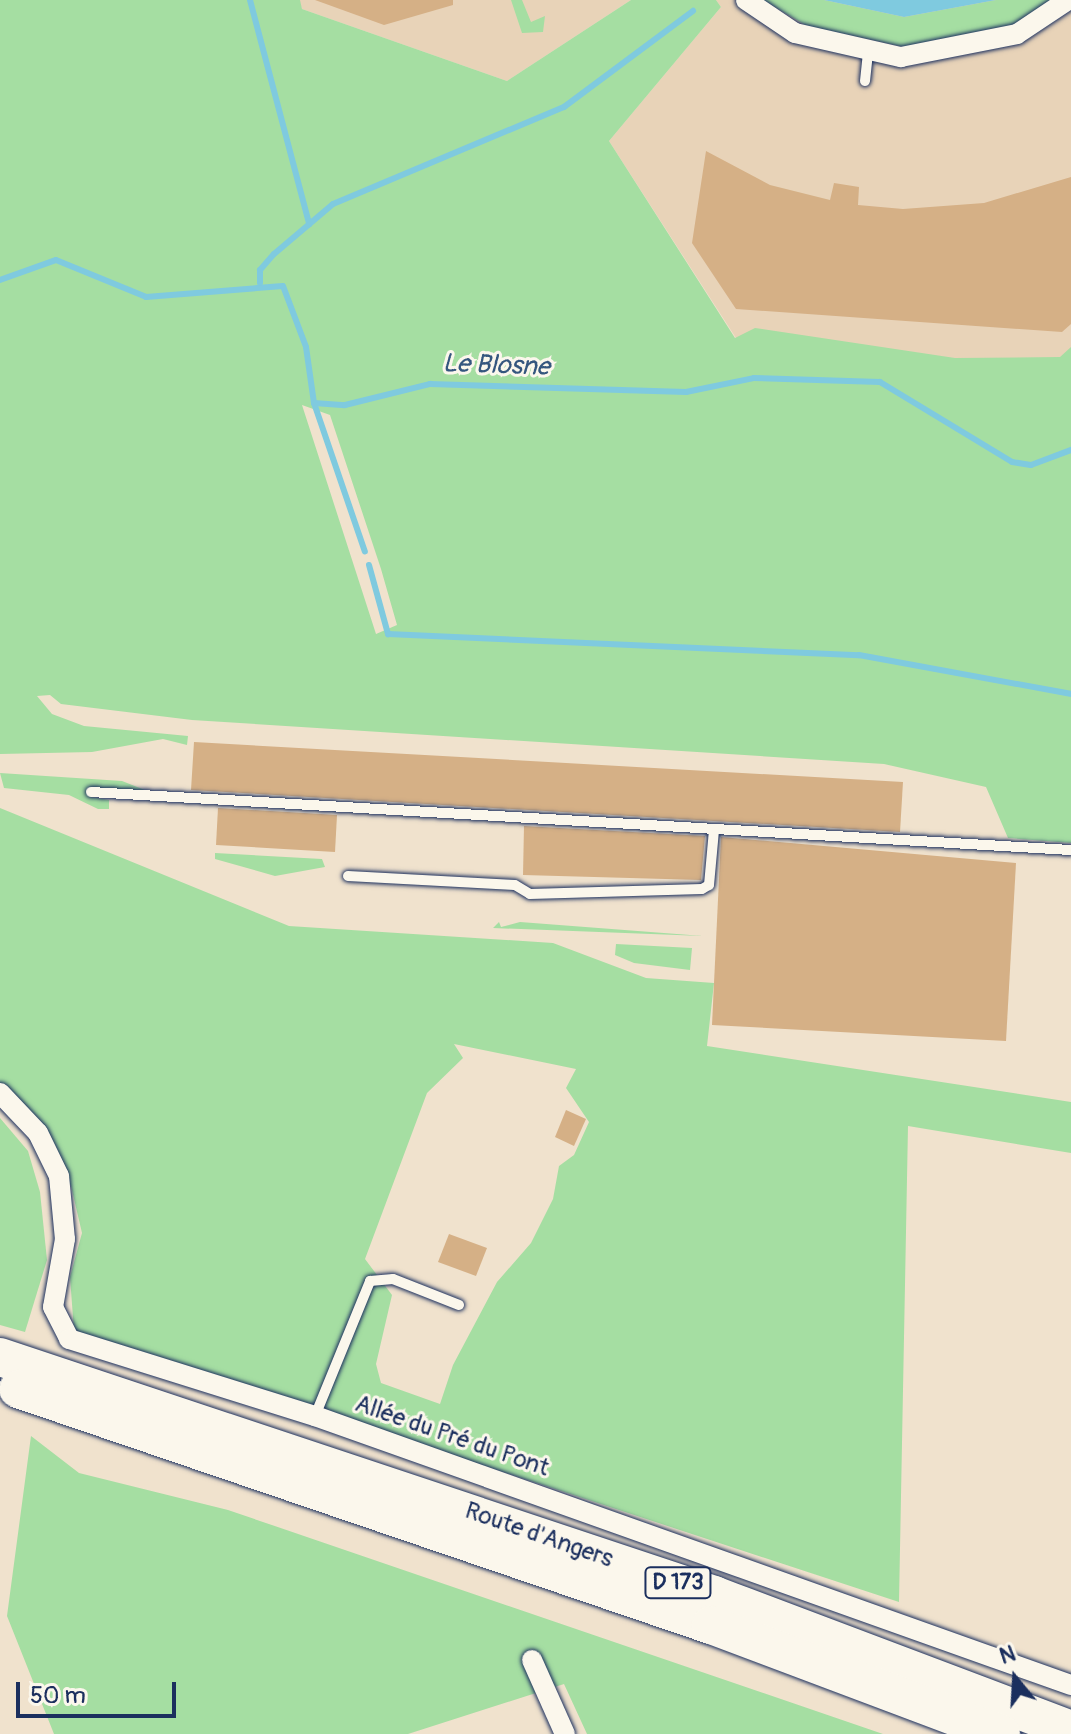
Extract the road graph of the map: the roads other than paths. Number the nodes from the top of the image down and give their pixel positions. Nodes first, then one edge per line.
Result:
1 (746, 0) edge
2 (1068, 0) edge
3 (1062, 17) edge
4 (868, 54) junction
5 (865, 81) dead end
6 (91, 792) dead end
7 (714, 830) junction
8 (1071, 850) edge
9 (348, 876) dead end
10 (0, 1093) edge
11 (459, 1305) dead end
12 (0, 1357) edge
13 (0, 1384) edge
14 (0, 1402) edge
15 (315, 1416) junction
16 (157, 1439) junction
17 (532, 1660) dead end
18 (1071, 1685) edge
19 (1071, 1730) edge
20 (565, 1734) edge
21 (1001, 1734) edge

1 - 4 street
2 - 3 street
3 - 4 street
4 - 5 lane
6 - 7 lane
7 - 8 lane
7 - 9 lane
10 - 15 street, Allée du Pré du Pont
11 - 15 lane
12 - 19 highway, Route d'Angers / D 173
13 - 16 highway, Route d'Angers / D 173
14 - 16 highway
15 - 18 street, Allée du Pré du Pont
16 - 21 highway, Route d'Angers / D 173
17 - 20 street

